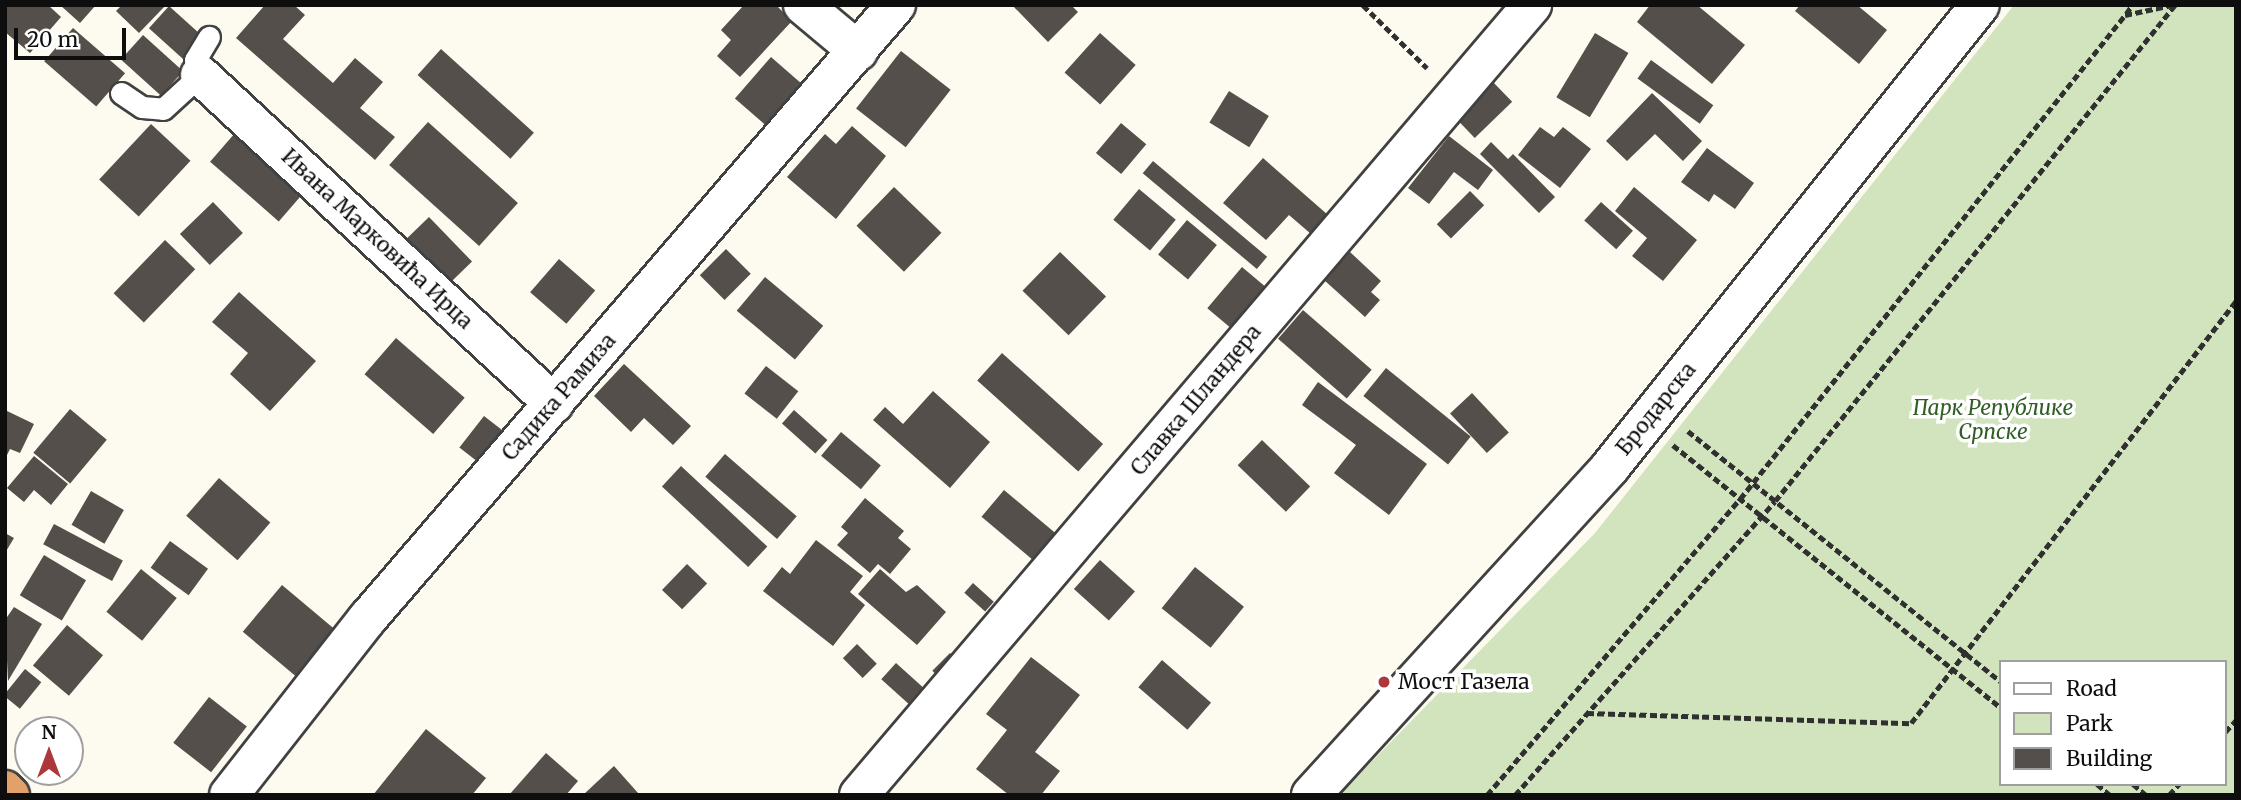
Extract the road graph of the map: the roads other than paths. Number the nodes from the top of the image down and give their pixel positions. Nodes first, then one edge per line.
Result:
1 (803, 5) edge
2 (896, 5) edge
3 (1532, 5) edge
4 (1980, 5) edge
5 (209, 37) dead end
6 (858, 51) junction
7 (200, 75) junction
8 (121, 93) dead end
9 (554, 404) junction
10 (5, 790) edge
11 (10, 795) edge
12 (229, 795) edge
13 (859, 795) edge
14 (1311, 795) edge

1 - 6 street
2 - 6 street, Садика Рамиза
3 - 13 street, Славка Шландера
4 - 14 street, Бродарска
5 - 7 lane
6 - 9 street, Садика Рамиза
7 - 8 lane
7 - 9 street, Ивана Марковића Ирца
9 - 12 street, Садика Рамиза
10 - 11 highway

